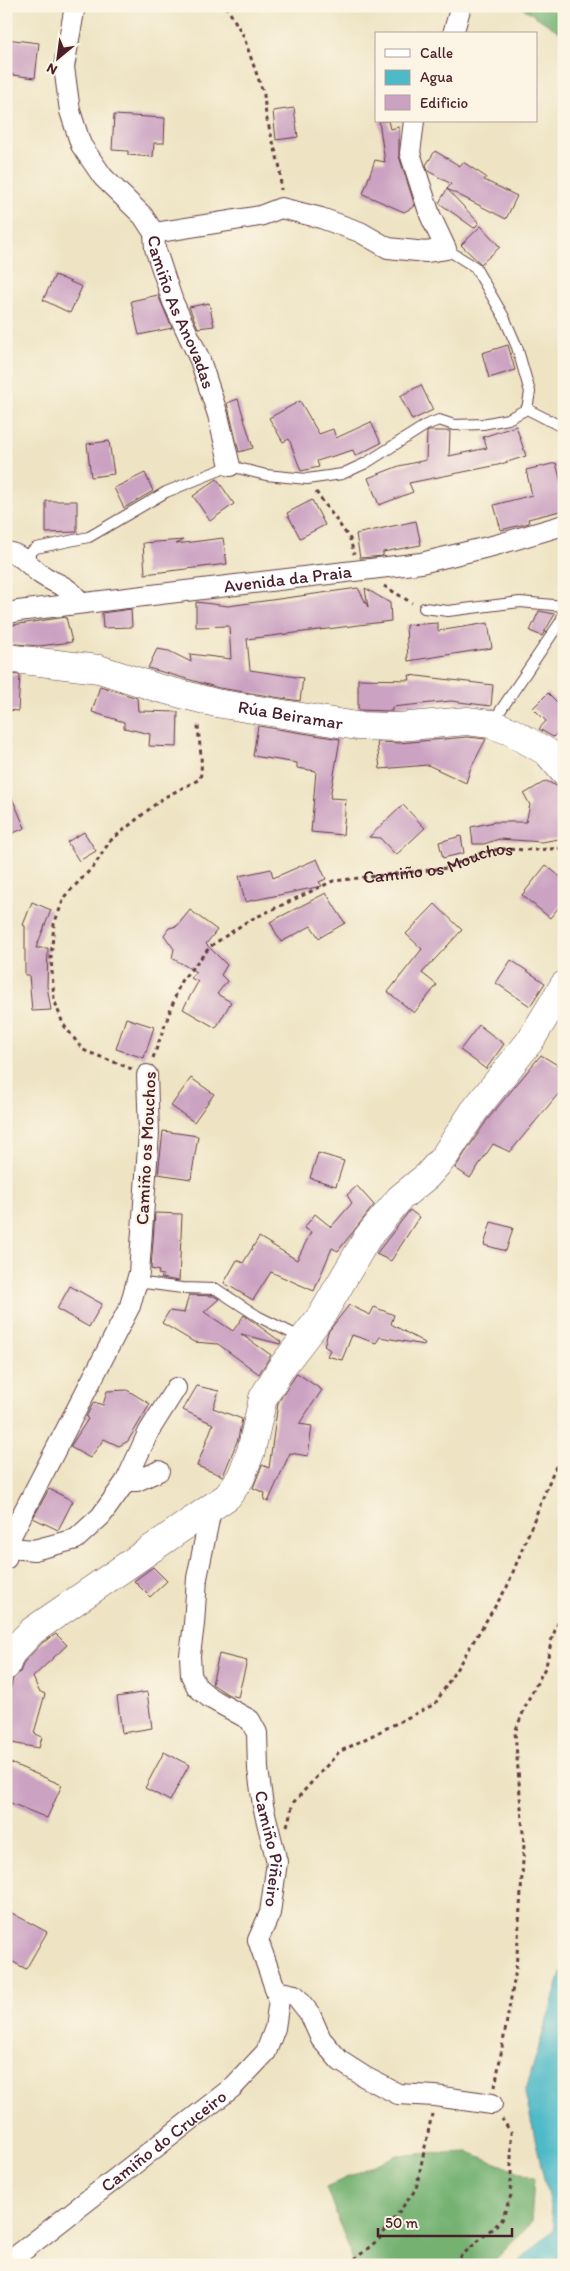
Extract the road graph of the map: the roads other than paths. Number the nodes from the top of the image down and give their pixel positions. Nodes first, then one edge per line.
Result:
1 (75, 6) edge
2 (461, 6) edge
3 (454, 32) edge
4 (414, 122) edge
5 (154, 233) junction
6 (446, 249) junction
7 (527, 409) junction
8 (564, 428) edge
9 (230, 466) junction
10 (564, 525) edge
11 (14, 555) edge
12 (81, 603) junction
13 (564, 606) edge
14 (424, 608) road end
15 (6, 614) edge
16 (563, 618) edge
17 (6, 658) edge
18 (491, 724) junction
19 (564, 772) edge
20 (564, 984) edge
21 (147, 1075) road end
22 (137, 1282) junction
23 (305, 1340) junction
24 (176, 1388) dead end
25 (159, 1470) dead end
26 (126, 1481) junction
27 (212, 1505) junction
28 (8, 1540) edge
29 (6, 1666) edge
30 (276, 1991) junction
31 (492, 2104) road end
32 (6, 2264) edge

1 - 5 street, Camiño As Anovadas
2 - 3 street
4 - 6 street
5 - 6 street
5 - 9 street, Camiño As Anovadas
6 - 7 lane
7 - 8 lane
7 - 9 lane
9 - 11 lane
10 - 12 street, Avenida da Praia
11 - 12 street
12 - 15 street, Avenida da Praia
13 - 14 lane
16 - 18 lane
17 - 18 street, Rúa Beiramar
18 - 19 street, Rúa Beiramar
20 - 23 street
21 - 22 street, Camiño os Mouchos
22 - 23 lane
22 - 28 street, Camiño os Mouchos
23 - 27 street
24 - 26 street
25 - 26 street
26 - 28 street
27 - 29 street
27 - 30 street, Camiño Piñeiro
30 - 31 street
30 - 32 street, Camiño do Cruceiro

